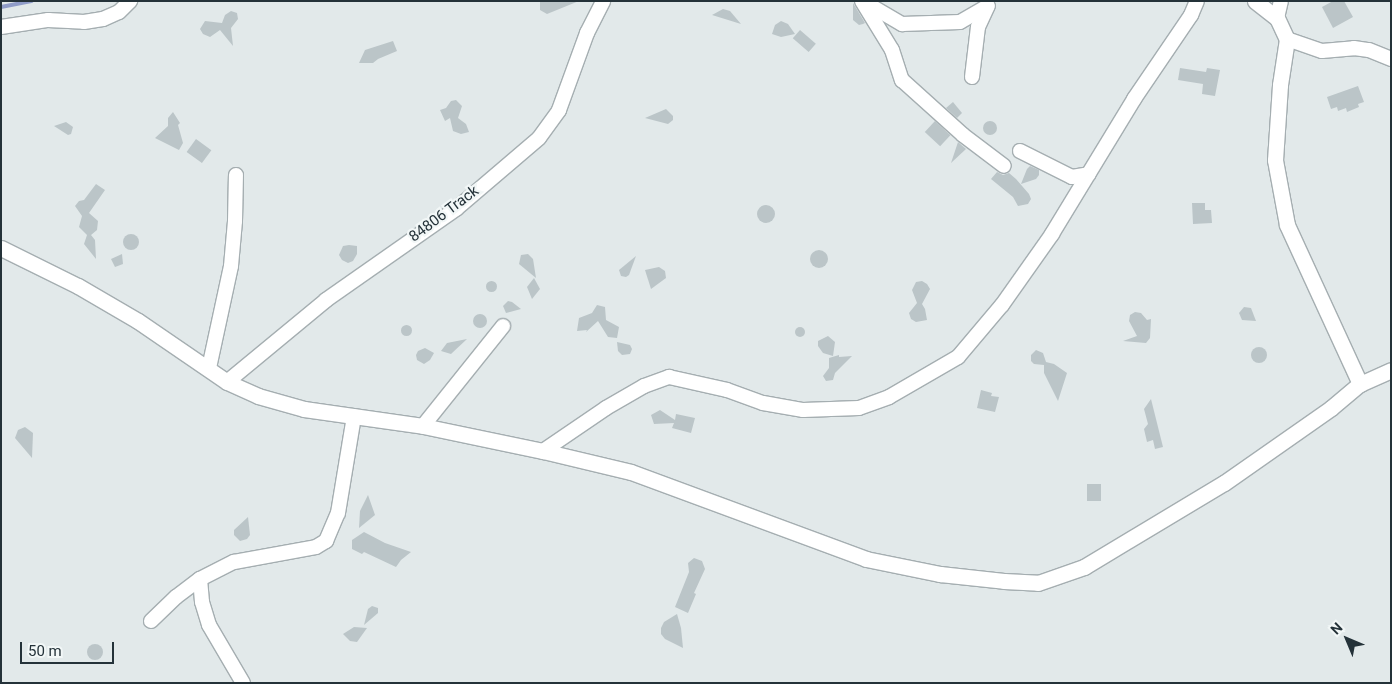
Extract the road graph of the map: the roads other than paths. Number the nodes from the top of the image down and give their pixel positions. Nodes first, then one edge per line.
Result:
1 (130, 1) edge
2 (603, 1) edge
3 (1197, 1) edge
4 (1255, 1) edge
5 (1281, 1) edge
6 (863, 2) edge
7 (990, 4) edge
8 (1277, 18) junction
9 (1, 27) edge
10 (1287, 39) junction
11 (1391, 59) edge
12 (972, 76) dead end
13 (1020, 151) dead end
14 (1004, 166) dead end
15 (1089, 174) junction
16 (236, 175) dead end
17 (1, 248) edge
18 (503, 326) dead end
19 (209, 368) junction
20 (1391, 370) edge
21 (227, 382) junction
22 (1360, 384) junction
23 (354, 416) junction
24 (423, 426) junction
25 (543, 451) junction
26 (200, 579) junction
27 (151, 621) dead end
28 (243, 683) edge

1 - 9 street
2 - 21 street, 84806 Track
3 - 15 street
4 - 8 street
5 - 8 street
6 - 7 street
6 - 14 street
7 - 12 street
8 - 10 street
10 - 11 street
10 - 22 street
13 - 15 street
15 - 25 street
16 - 19 street
17 - 19 street
18 - 24 street
19 - 21 street
20 - 22 street
21 - 23 street
22 - 25 street
23 - 24 street
23 - 26 street
24 - 25 street
26 - 27 street
26 - 28 street

